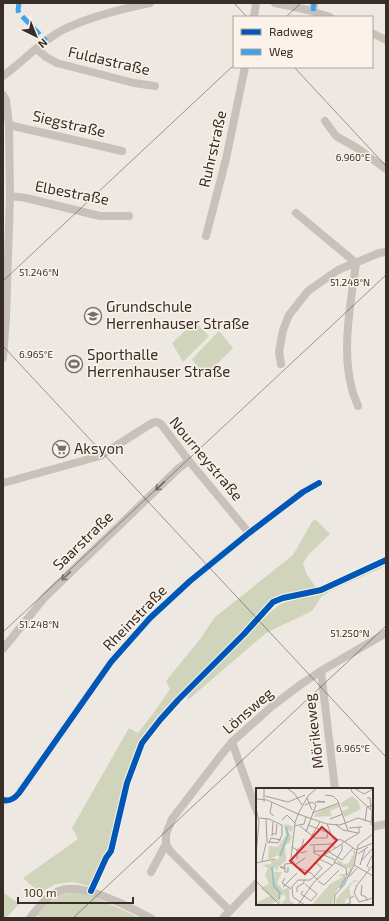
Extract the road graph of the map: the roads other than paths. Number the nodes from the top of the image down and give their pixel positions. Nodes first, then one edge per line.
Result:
1 (150, 3) edge
2 (256, 3) edge
3 (275, 3) edge
4 (313, 7) edge
5 (254, 16) edge
6 (328, 16) edge
7 (373, 34) edge
8 (386, 40) edge
9 (37, 48) junction
10 (245, 68) edge
11 (3, 76) edge
12 (155, 86) dead end
13 (3, 95) edge
14 (325, 121) dead end
15 (9, 125) junction
16 (122, 151) dead end
17 (386, 169) edge
18 (10, 196) junction
19 (6, 207) edge
20 (296, 213) dead end
21 (129, 216) dead end
22 (206, 236) dead end
23 (386, 252) edge
24 (356, 263) junction
25 (4, 317) edge
26 (3, 358) edge
27 (281, 364) dead end
28 (358, 406) dead end
29 (189, 460) junction
30 (3, 483) edge
31 (319, 483) dead end
32 (249, 533) junction
33 (386, 633) edge
34 (3, 649) edge
35 (322, 671) junction
36 (232, 742) junction
37 (335, 788) edge
38 (3, 800) edge
39 (256, 809) edge
40 (386, 824) edge
41 (373, 827) edge
42 (166, 844) junction
43 (151, 872) dead end
44 (256, 884) edge
45 (230, 911) junction
46 (30, 918) edge
47 (151, 918) edge
48 (223, 918) edge

1 - 9 street
2 - 5 street
3 - 4 street
4 - 6 street
7 - 8 street
9 - 11 street
9 - 12 street, Fuldastraße
10 - 22 street, Ruhrstraße
13 - 15 street
14 - 17 street
15 - 16 street, Siegstraße
15 - 18 street
18 - 19 street
18 - 21 street, Elbestraße
19 - 25 street
20 - 24 street
23 - 24 street
24 - 27 street
24 - 28 street
25 - 26 street
29 - 30 street, Nourneystraße
29 - 32 street, Nourneystraße
29 -> 34 street, Saarstraße
31 - 32 street, Rheinstraße
32 - 38 street, Rheinstraße
33 - 35 street, Lönsweg
35 - 36 street, Lönsweg
35 - 37 street, Mörikeweg
36 - 39 street
36 - 42 street, Lönsweg
40 - 41 street
42 - 43 street, Lönsweg
42 - 45 street
44 - 45 street
45 - 48 street
46 - 47 street

